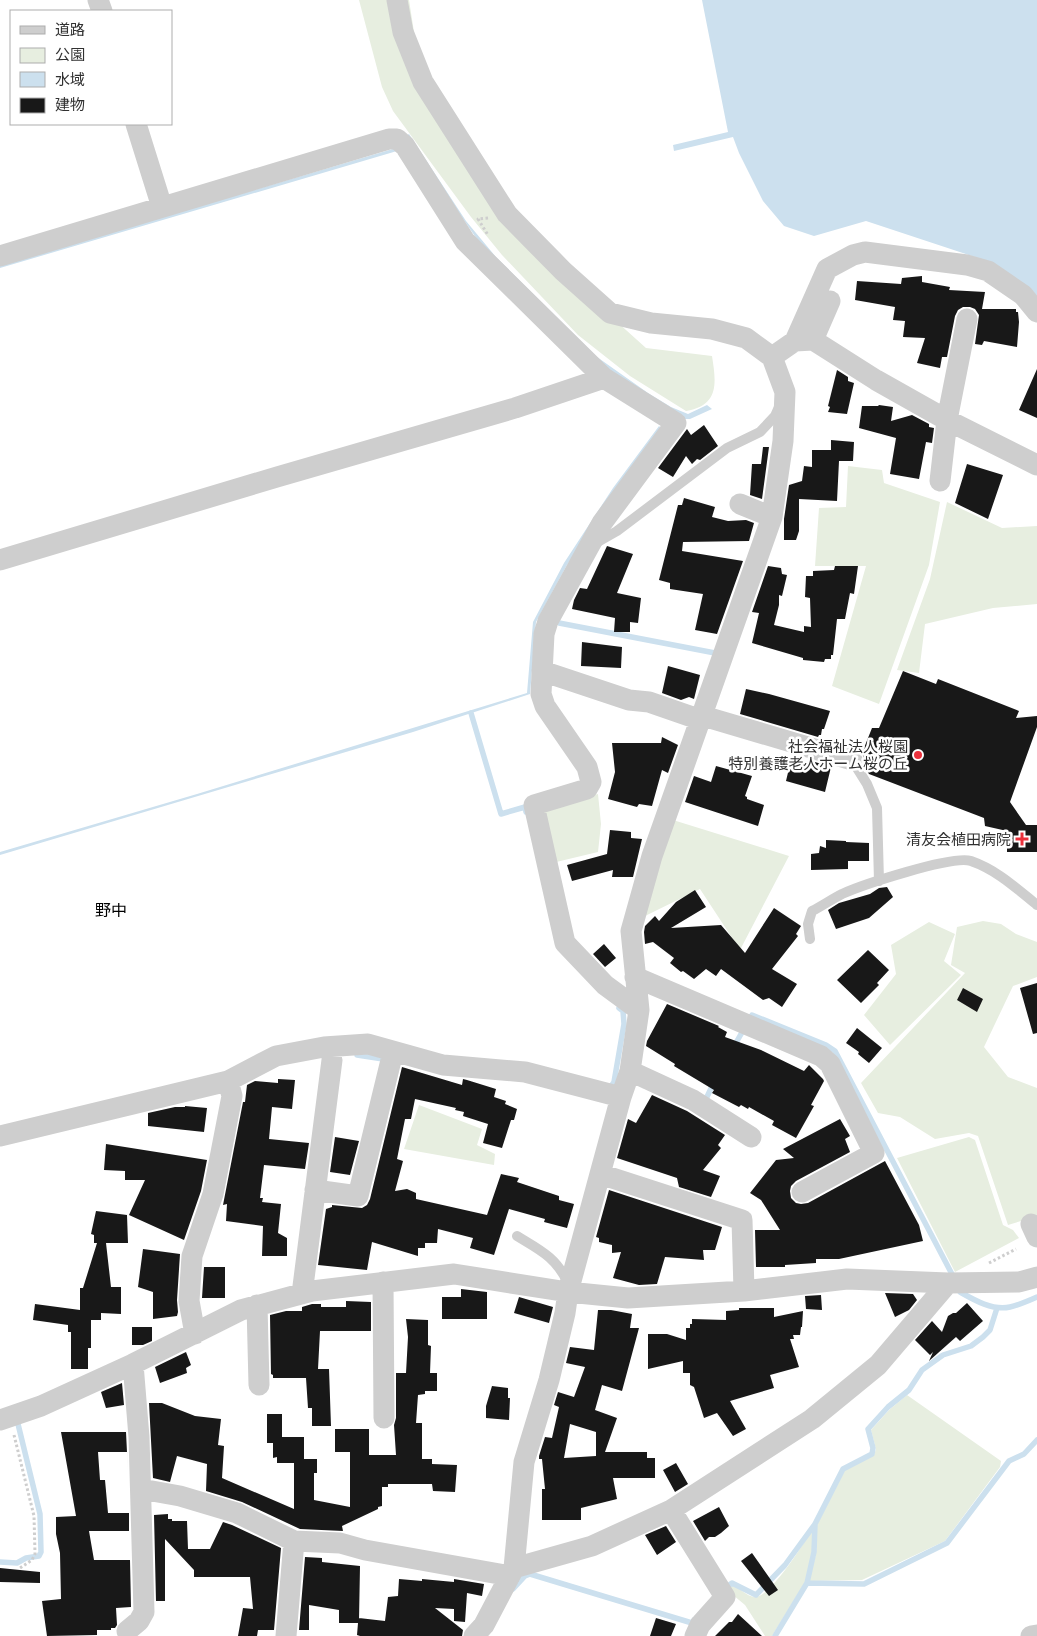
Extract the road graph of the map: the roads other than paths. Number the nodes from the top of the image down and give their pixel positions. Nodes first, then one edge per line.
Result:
1 (397, 0) edge
2 (136, 125) edge
3 (162, 207) junction
4 (0, 256) edge
5 (830, 302) dead end
6 (1037, 312) edge
7 (967, 319) dead end
8 (804, 340) junction
9 (772, 357) junction
10 (604, 378) junction
11 (785, 392) junction
12 (947, 420) junction
13 (1037, 465) edge
14 (940, 481) dead end
15 (740, 504) dead end
16 (772, 517) junction
17 (590, 546) junction
18 (0, 560) edge
19 (542, 671) junction
20 (702, 718) junction
21 (852, 760) joint
22 (878, 881) junction
23 (1037, 905) edge
24 (810, 938) dead end
25 (636, 977) junction
26 (639, 1010) junction
27 (393, 1052) junction
28 (332, 1060) dead end
29 (630, 1071) junction
30 (228, 1081) junction
31 (621, 1097) junction
32 (0, 1136) edge
33 (751, 1137) dead end
34 (600, 1174) junction
35 (315, 1190) junction
36 (802, 1192) dead end
37 (517, 1236) dead end
38 (1037, 1277) edge
39 (383, 1282) junction
40 (948, 1283) junction
41 (569, 1289) junction
42 (744, 1291) junction
43 (302, 1294) junction
44 (257, 1306) junction
45 (195, 1334) junction
46 (133, 1364) junction
47 (259, 1385) dead end
48 (384, 1418) dead end
49 (5, 1419) edge
50 (140, 1489) junction
51 (671, 1510) junction
52 (294, 1541) junction
53 (512, 1572) junction
54 (127, 1631) dead end
55 (1037, 1635) edge
56 (286, 1636) edge
57 (474, 1636) edge
58 (695, 1636) edge
59 (1031, 1636) edge

1 - 9 street
2 - 3 street
3 - 4 street
3 - 10 street
5 - 8 street
6 - 8 street
7 - 12 street
8 - 9 street
8 - 12 street
9 - 11 street
10 - 17 street
10 - 18 street
11 - 16 street
11 - 17 lane
12 - 13 street
12 - 14 street
15 - 16 street
16 - 20 street
17 - 19 street
19 - 20 street
19 - 26 street
20 - 21 street
20 - 25 street
21 - 22 lane
22 - 23 lane
22 - 24 lane
25 - 26 street
25 - 36 street
26 - 29 street
27 - 30 street
27 - 31 street
27 - 35 street
28 - 35 street
29 - 31 street
29 - 33 street
30 - 32 street
30 - 45 street
31 - 34 street
34 - 41 street
34 - 42 street
35 - 43 street
37 - 41 lane
38 - 40 street
39 - 41 street
39 - 43 street
39 - 48 street
40 - 42 street
40 - 51 street
41 - 42 street
41 - 53 street
43 - 44 street
44 - 45 street
44 - 47 street
45 - 46 street
46 - 49 street
46 - 50 street
50 - 52 street
50 - 54 street
51 - 53 street
51 - 58 street
52 - 53 street
52 - 56 street
53 - 57 street
55 - 59 street

